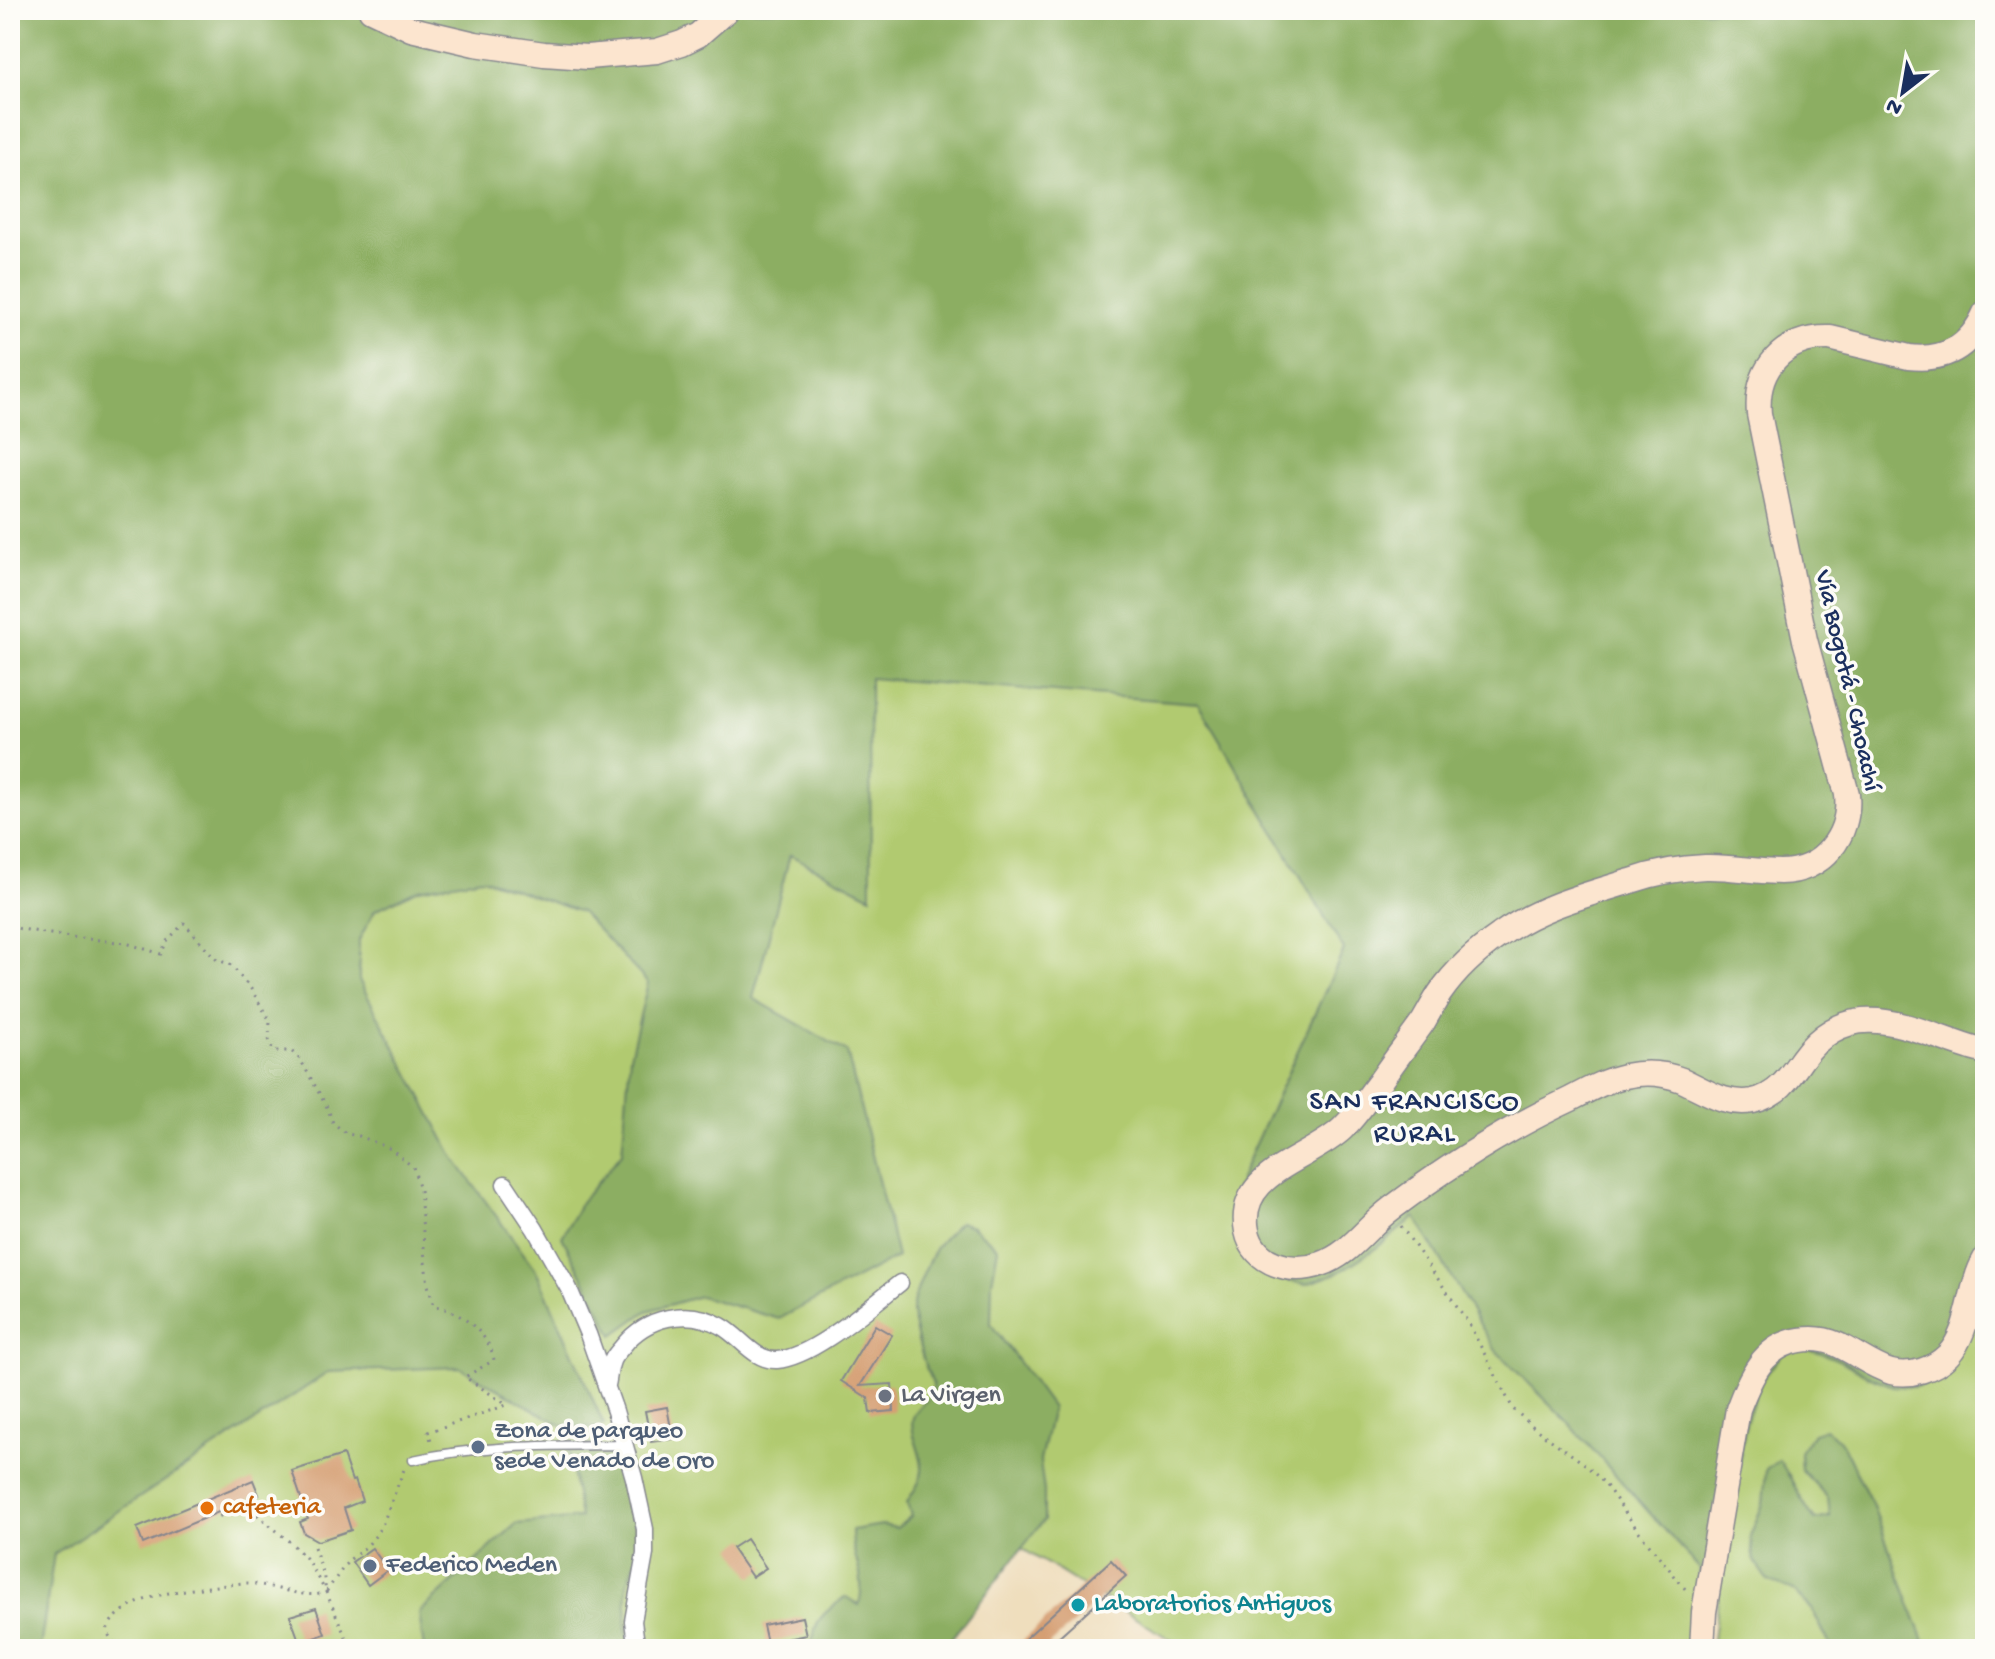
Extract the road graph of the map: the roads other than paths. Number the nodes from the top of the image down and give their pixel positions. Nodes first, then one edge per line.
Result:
1 (371, 10) edge
2 (727, 10) edge
3 (1985, 313) edge
4 (1985, 1052) edge
5 (505, 1184) dead end
6 (1985, 1259) edge
7 (900, 1283) dead end
8 (607, 1386) junction
9 (623, 1445) junction
10 (413, 1460) road end
11 (638, 1649) edge
12 (1702, 1649) edge

1 - 2 main road
3 - 4 main road, Vía Bogotá - Choachí
5 - 8 street
6 - 12 main road
7 - 8 street
8 - 9 street
9 - 10 lane
9 - 11 street

